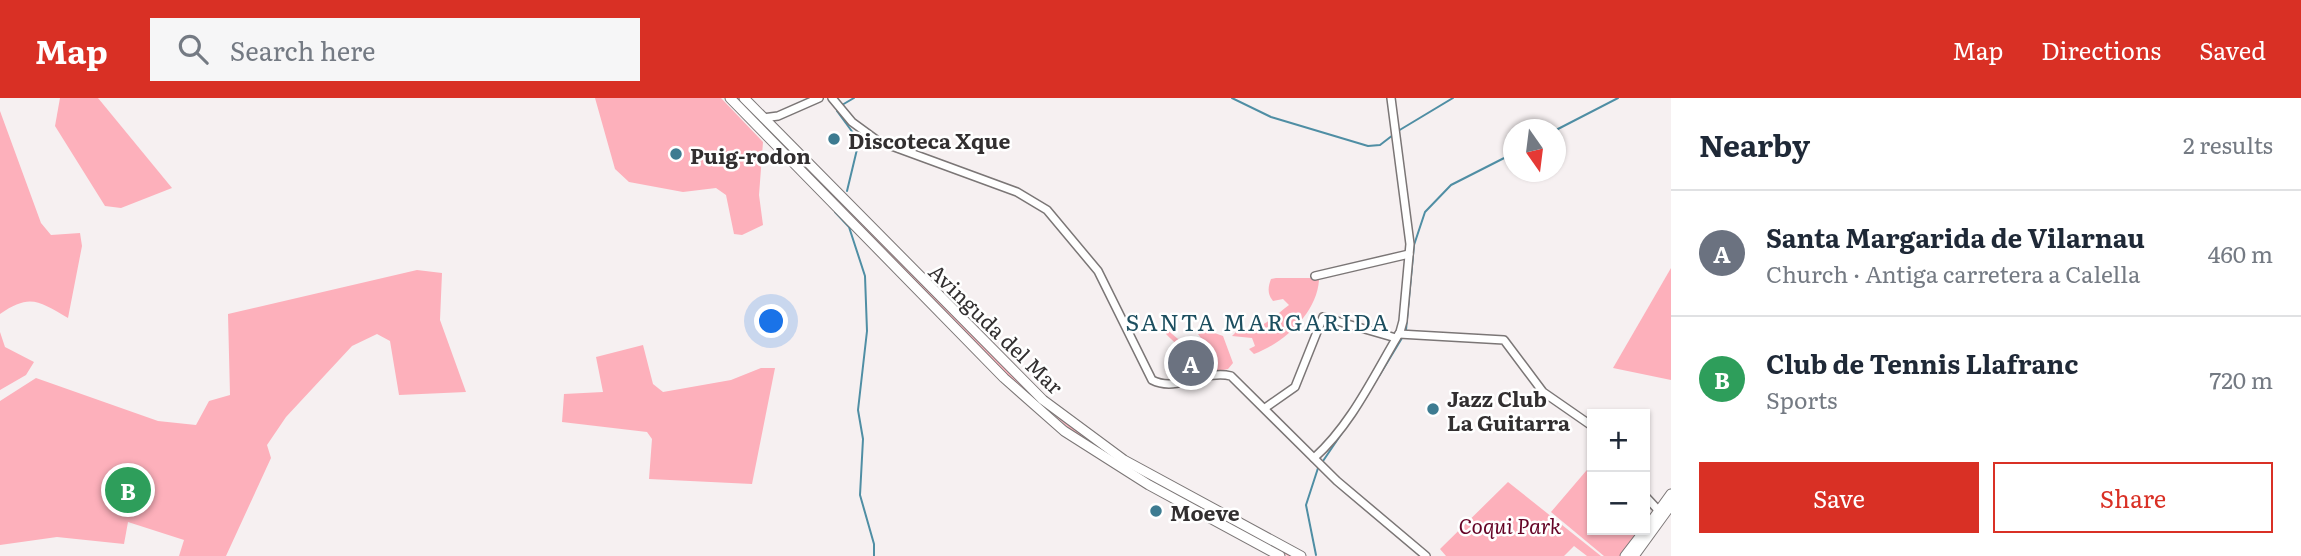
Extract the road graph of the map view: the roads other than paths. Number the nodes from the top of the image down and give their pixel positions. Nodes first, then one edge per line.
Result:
1 (730, 98) edge
2 (744, 98) edge
3 (819, 98) edge
4 (1391, 98) edge
5 (834, 100) edge
6 (778, 116) junction
7 (763, 118) junction
8 (779, 134) junction
9 (1409, 254) junction
10 (1315, 276) dead end
11 (1397, 336) junction
12 (1265, 408) junction
13 (1587, 422) edge
14 (1315, 459) junction
15 (1671, 495) edge
16 (1650, 501) edge
17 (1671, 505) edge
18 (1659, 511) junction
19 (1650, 523) edge
20 (1641, 535) edge
21 (1280, 556) edge
22 (1301, 556) edge
23 (1426, 556) edge
24 (1625, 556) edge
25 (1634, 556) edge

1 - 21 main road, Avinguda del Mar
2 - 7 main road, Avinguda del Mar
3 - 5 street
3 - 6 street
4 - 9 street
5 - 12 street
6 - 7 street
6 - 8 street
7 - 8 main road, Avinguda del Mar
8 - 22 main road, Avinguda del Mar
9 - 10 street
9 - 11 street
11 - 12 street
11 - 13 street
11 - 14 street
12 - 14 street
14 - 23 street
15 - 18 main road
16 - 18 street
17 - 25 main road
18 - 19 main road
20 - 24 main road

